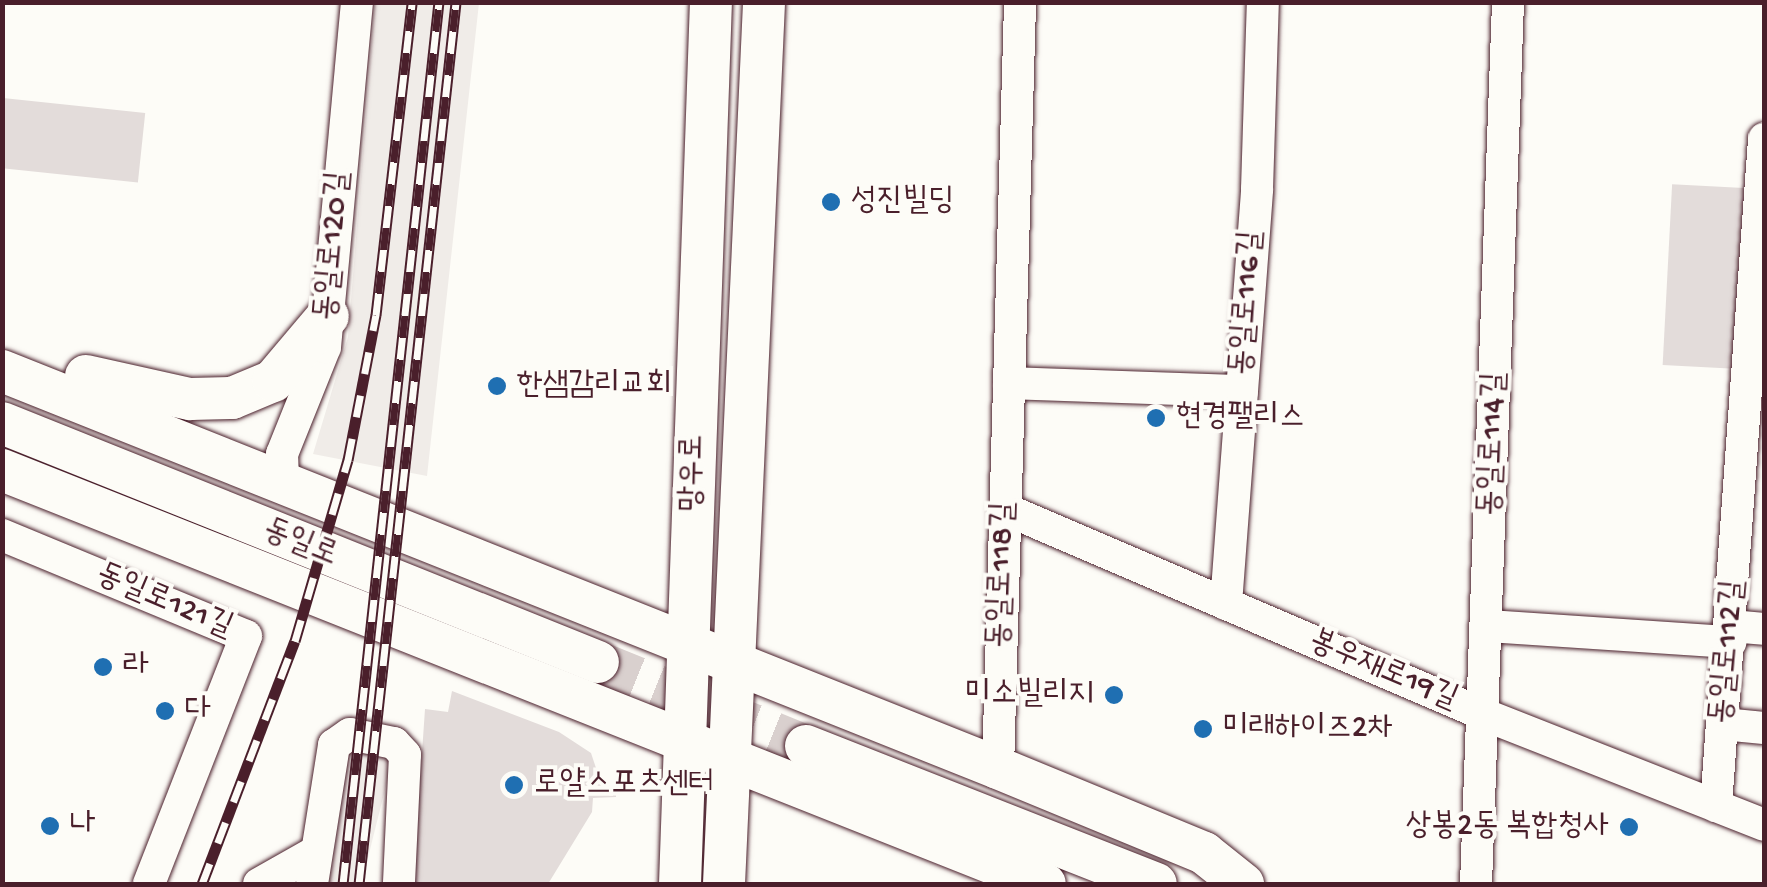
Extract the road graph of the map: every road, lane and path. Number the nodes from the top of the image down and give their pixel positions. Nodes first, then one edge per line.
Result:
1 (357, 2) edge
2 (711, 2) edge
3 (764, 2) edge
4 (1020, 2) edge
5 (1263, 2) edge
6 (1508, 2) edge
7 (1764, 139) edge
8 (328, 316) junction
9 (2, 347) edge
10 (2, 371) edge
11 (1009, 383) junction
12 (1242, 391) junction
13 (2, 423) edge
14 (2, 470) edge
15 (283, 481) junction
16 (1005, 509) junction
17 (6, 546) edge
18 (1226, 604) junction
19 (610, 614) junction
20 (1488, 626) junction
21 (1764, 630) edge
22 (1730, 634) junction
23 (687, 643) junction
24 (732, 660) junction
25 (598, 662) tunnel mouth
26 (813, 694) junction
27 (579, 701) junction
28 (1485, 714) junction
29 (1723, 724) junction
30 (1764, 728) edge
31 (684, 745) junction
32 (806, 746) tunnel mouth
33 (728, 762) junction
34 (998, 768) junction
35 (789, 785) junction
36 (1716, 806) junction
37 (1764, 826) edge
38 (312, 869) edge
39 (149, 884) edge
40 (259, 884) edge
41 (399, 884) edge
42 (680, 884) edge
43 (724, 884) edge
44 (1045, 884) edge
45 (1156, 884) edge
46 (1242, 884) edge
47 (1476, 884) edge

1 - 8 street, 동일로120길
2 - 23 main road, 망우로
3 - 24 main road, 망우로
4 - 11 street, 동일로118길
5 - 12 street, 동일로116길
6 - 20 street, 동일로114길
7 - 22 street, 동일로112길
8 - 9 main road
8 - 15 street, 동일로120길
10 - 15 main road
11 - 12 street
11 - 16 street, 동일로118길
12 - 18 street, 동일로116길
13 - 25 main road, 동일로
14 - 27 main road
15 - 19 main road
16 - 18 street, 봉우재로19길
16 - 34 street, 동일로118길
17 - 39 street, 동일로121길
18 - 28 street, 봉우재로19길
19 - 23 main road
19 - 27 main road
20 - 22 street
20 - 28 street, 동일로114길
21 - 22 street
22 - 29 street, 동일로112길
23 - 24 main road
23 - 31 main road, 망우로
24 - 26 main road
24 - 33 main road, 망우로
26 - 34 main road
26 - 35 main road
27 - 31 main road
28 - 36 street, 봉우재로19길
28 - 47 street, 동일로114길
29 - 30 street
29 - 36 street, 동일로112길
31 - 33 main road
31 - 42 main road, 망우로
32 - 45 main road
33 - 35 main road
33 - 43 main road
34 - 46 main road
35 - 44 main road
36 - 37 street, 봉우재로19길
38 - 40 street
38 - 41 street

